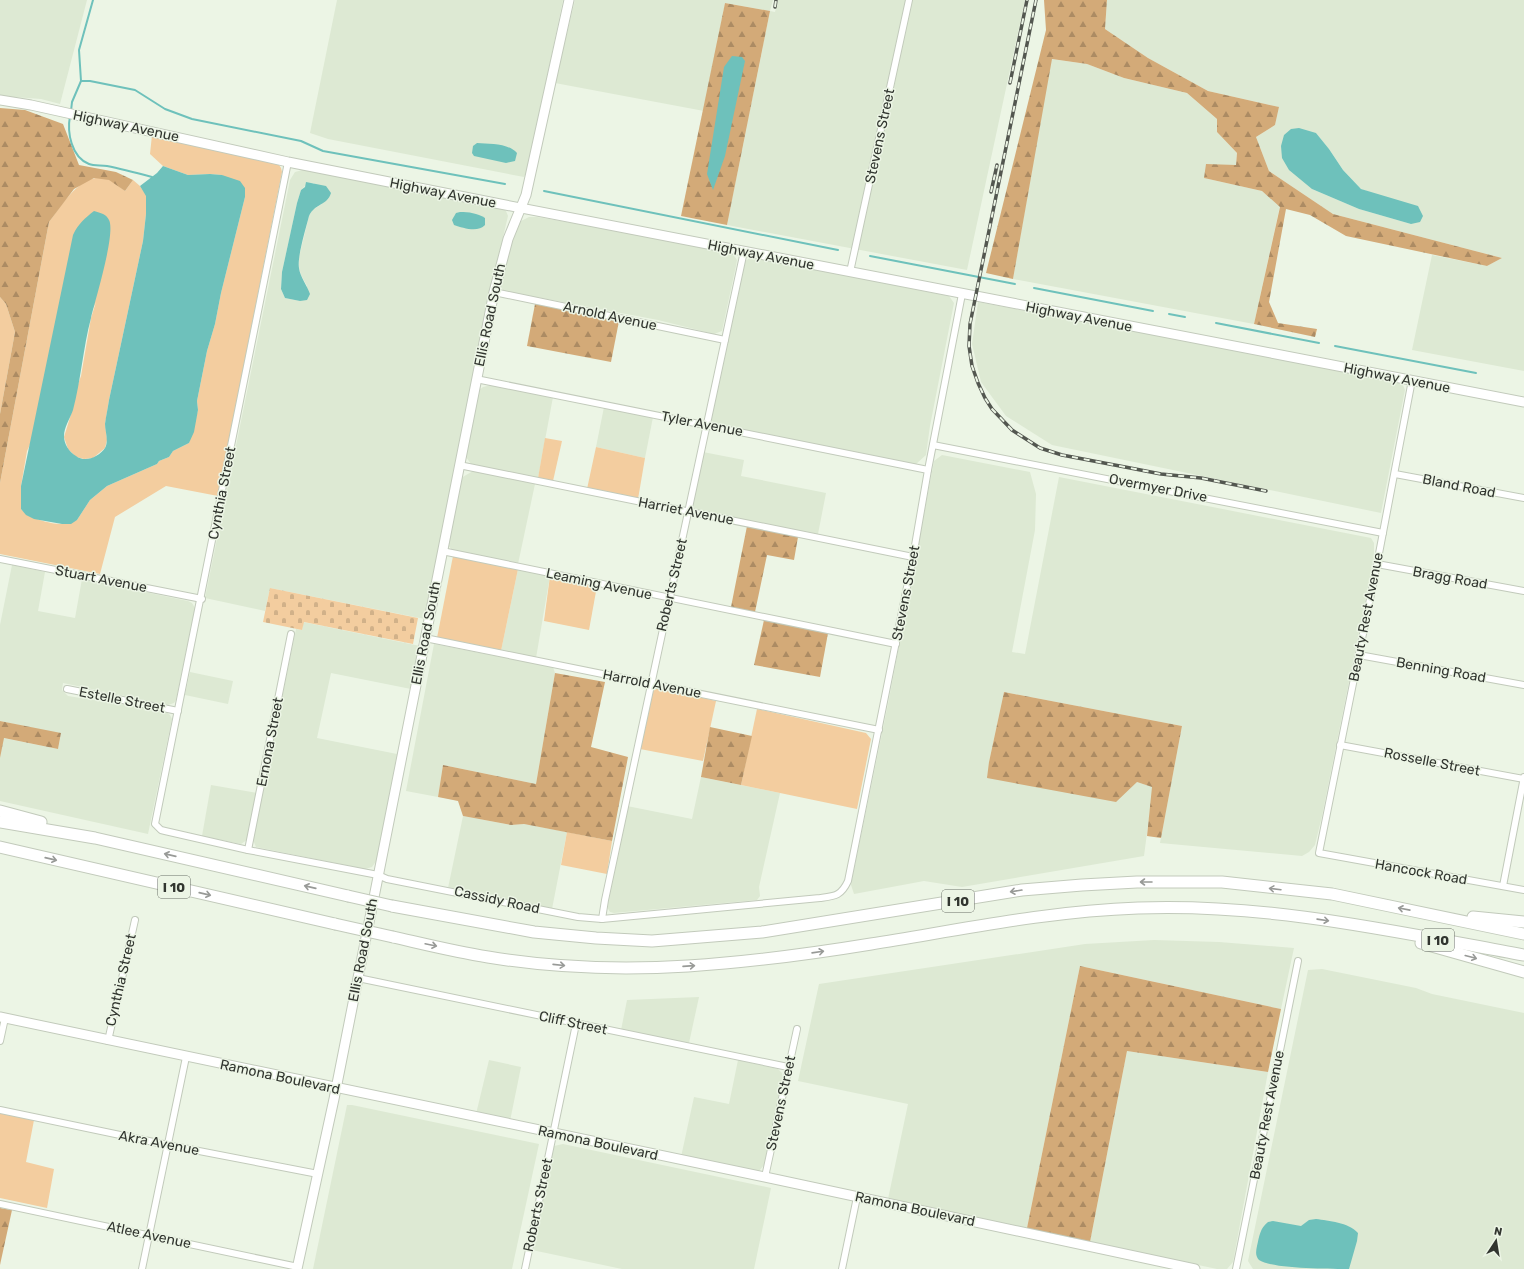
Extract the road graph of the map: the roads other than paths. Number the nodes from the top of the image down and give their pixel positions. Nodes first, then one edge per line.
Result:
1 (568, 0) edge
2 (909, 0) edge
3 (0, 100) edge
4 (288, 162) junction
5 (522, 208) junction
6 (744, 251) junction
7 (850, 272) junction
8 (494, 292) junction
9 (962, 294) junction
10 (725, 340) junction
11 (476, 379) junction
12 (1412, 380) junction
13 (1524, 402) edge
14 (706, 425) junction
15 (933, 445) junction
16 (459, 466) junction
17 (928, 470) junction
18 (1395, 474) junction
19 (1524, 498) edge
20 (688, 512) junction
21 (1383, 533) junction
22 (442, 551) junction
23 (913, 557) junction
24 (0, 559) edge
25 (1377, 564) junction
26 (1524, 591) edge
27 (668, 598) junction
28 (202, 599) junction
29 (291, 634) dead end
30 (425, 638) junction
31 (896, 644) junction
32 (1359, 655) junction
33 (650, 683) junction
34 (1524, 685) edge
35 (66, 689) dead end
36 (178, 711) junction
37 (878, 730) junction
38 (1340, 745) junction
39 (1524, 779) edge
40 (0, 812) edge
41 (0, 822) edge
42 (156, 824) joint
43 (95, 838) junction
44 (0, 847) edge
45 (248, 850) junction
46 (1319, 853) joint
47 (378, 875) junction
48 (1503, 886) junction
49 (844, 890) joint
50 (1524, 890) edge
51 (1423, 912) junction
52 (602, 919) junction
53 (135, 920) dead end
54 (1524, 922) edge
55 (1352, 924) junction
56 (1524, 934) edge
57 (1524, 955) edge
58 (1298, 960) dead end
59 (1524, 972) edge
60 (358, 978) junction
61 (2, 1018) edge
62 (576, 1024) junction
63 (797, 1029) dead end
64 (0, 1041) edge
65 (108, 1041) junction
66 (186, 1057) junction
67 (788, 1067) junction
68 (336, 1088) junction
69 (0, 1110) edge
70 (553, 1133) junction
71 (168, 1145) junction
72 (318, 1174) junction
73 (765, 1177) junction
74 (857, 1197) junction
75 (0, 1204) edge
76 (148, 1234) junction
77 (298, 1268) edge
78 (142, 1269) edge
79 (525, 1269) edge
80 (842, 1269) edge
81 (1195, 1269) edge
82 (1236, 1269) edge

1 - 5 street, Ellis Road South
2 - 7 street, Stevens Street
3 - 4 street, Highway Avenue
4 - 5 street, Highway Avenue
4 - 28 street, Cynthia Street
5 - 6 street, Highway Avenue
5 - 8 street, Ellis Road South
6 - 7 street, Highway Avenue
6 - 10 street, Roberts Street
7 - 9 street, Highway Avenue
8 - 10 street, Arnold Avenue
8 - 11 street, Ellis Road South
9 - 12 street, Highway Avenue
9 - 15 street, Stevens Street
10 - 14 street, Roberts Street
11 - 14 street, Tyler Avenue
11 - 16 street, Ellis Road South
12 - 13 street, Highway Avenue
12 - 18 street, Beauty Rest Avenue
14 - 17 street, Tyler Avenue
14 - 20 street, Roberts Street
15 - 17 street, Stevens Street
15 - 21 street, Overmyer Drive
16 - 20 street, Harriet Avenue
16 - 22 street, Ellis Road South
17 - 23 street, Stevens Street
18 - 19 street, Bland Road
18 - 21 street, Beauty Rest Avenue
20 - 23 street, Harriet Avenue
20 - 27 street, Roberts Street
21 - 25 street, Beauty Rest Avenue
22 - 27 street, Leaming Avenue
22 - 30 street, Ellis Road South
23 - 31 street, Stevens Street
24 - 28 street, Stuart Avenue
25 - 26 street, Bragg Road
25 - 32 street, Beauty Rest Avenue
27 - 31 street, Leaming Avenue
27 - 33 street, Roberts Street
28 - 36 street, Cynthia Street
29 - 45 street, Ernona Street
30 - 33 street, Harrold Avenue
30 - 47 street, Ellis Road South
31 - 37 street, Stevens Street
32 - 34 street, Benning Road
32 - 38 street, Beauty Rest Avenue
33 - 37 street, Harrold Avenue
33 - 52 street, Roberts Street
35 - 36 street, Estelle Street
36 - 42 street, Cynthia Street
37 - 49 street, Stevens Street
38 - 39 street, Rosselle Street
38 - 46 street, Beauty Rest Avenue
39 - 48 street
40 - 43 highway
41 - 43 highway, I 10
42 - 45 street, Cassidy Road
51 -> 43 highway, I 10, bridge
44 -> 55 highway, I 10, bridge
45 - 47 street, Cassidy Road
46 - 48 street, Hancock Road
47 - 52 street, Cassidy Road
47 - 60 street, Ellis Road South
48 - 50 street, Hancock Road
49 - 52 street, Cassidy Road
51 - 54 highway
51 - 56 highway, I 10
53 - 65 street, Cynthia Street
55 - 57 highway, I 10
55 -> 59 highway
58 - 82 street, Beauty Rest Avenue
60 - 62 street, Cliff Street
60 - 68 street, Ellis Road South
61 - 64 street
61 - 65 street, Ramona Boulevard
62 - 67 street, Cliff Street
62 - 70 street, Roberts Street
63 - 67 street, Stevens Street
65 - 66 street, Ramona Boulevard
66 - 68 street, Ramona Boulevard
66 - 71 street
67 - 73 street, Stevens Street
68 - 70 street, Ramona Boulevard
68 - 72 street, Ellis Road South
69 - 71 street, Akra Avenue
70 - 73 street, Ramona Boulevard
70 - 79 street, Roberts Street
71 - 72 street, Akra Avenue
71 - 76 street
72 - 77 street, Ellis Road South
73 - 74 street, Ramona Boulevard
74 - 80 street
74 - 81 street, Ramona Boulevard
75 - 76 street, Atlee Avenue
76 - 77 street, Atlee Avenue
76 - 78 street

